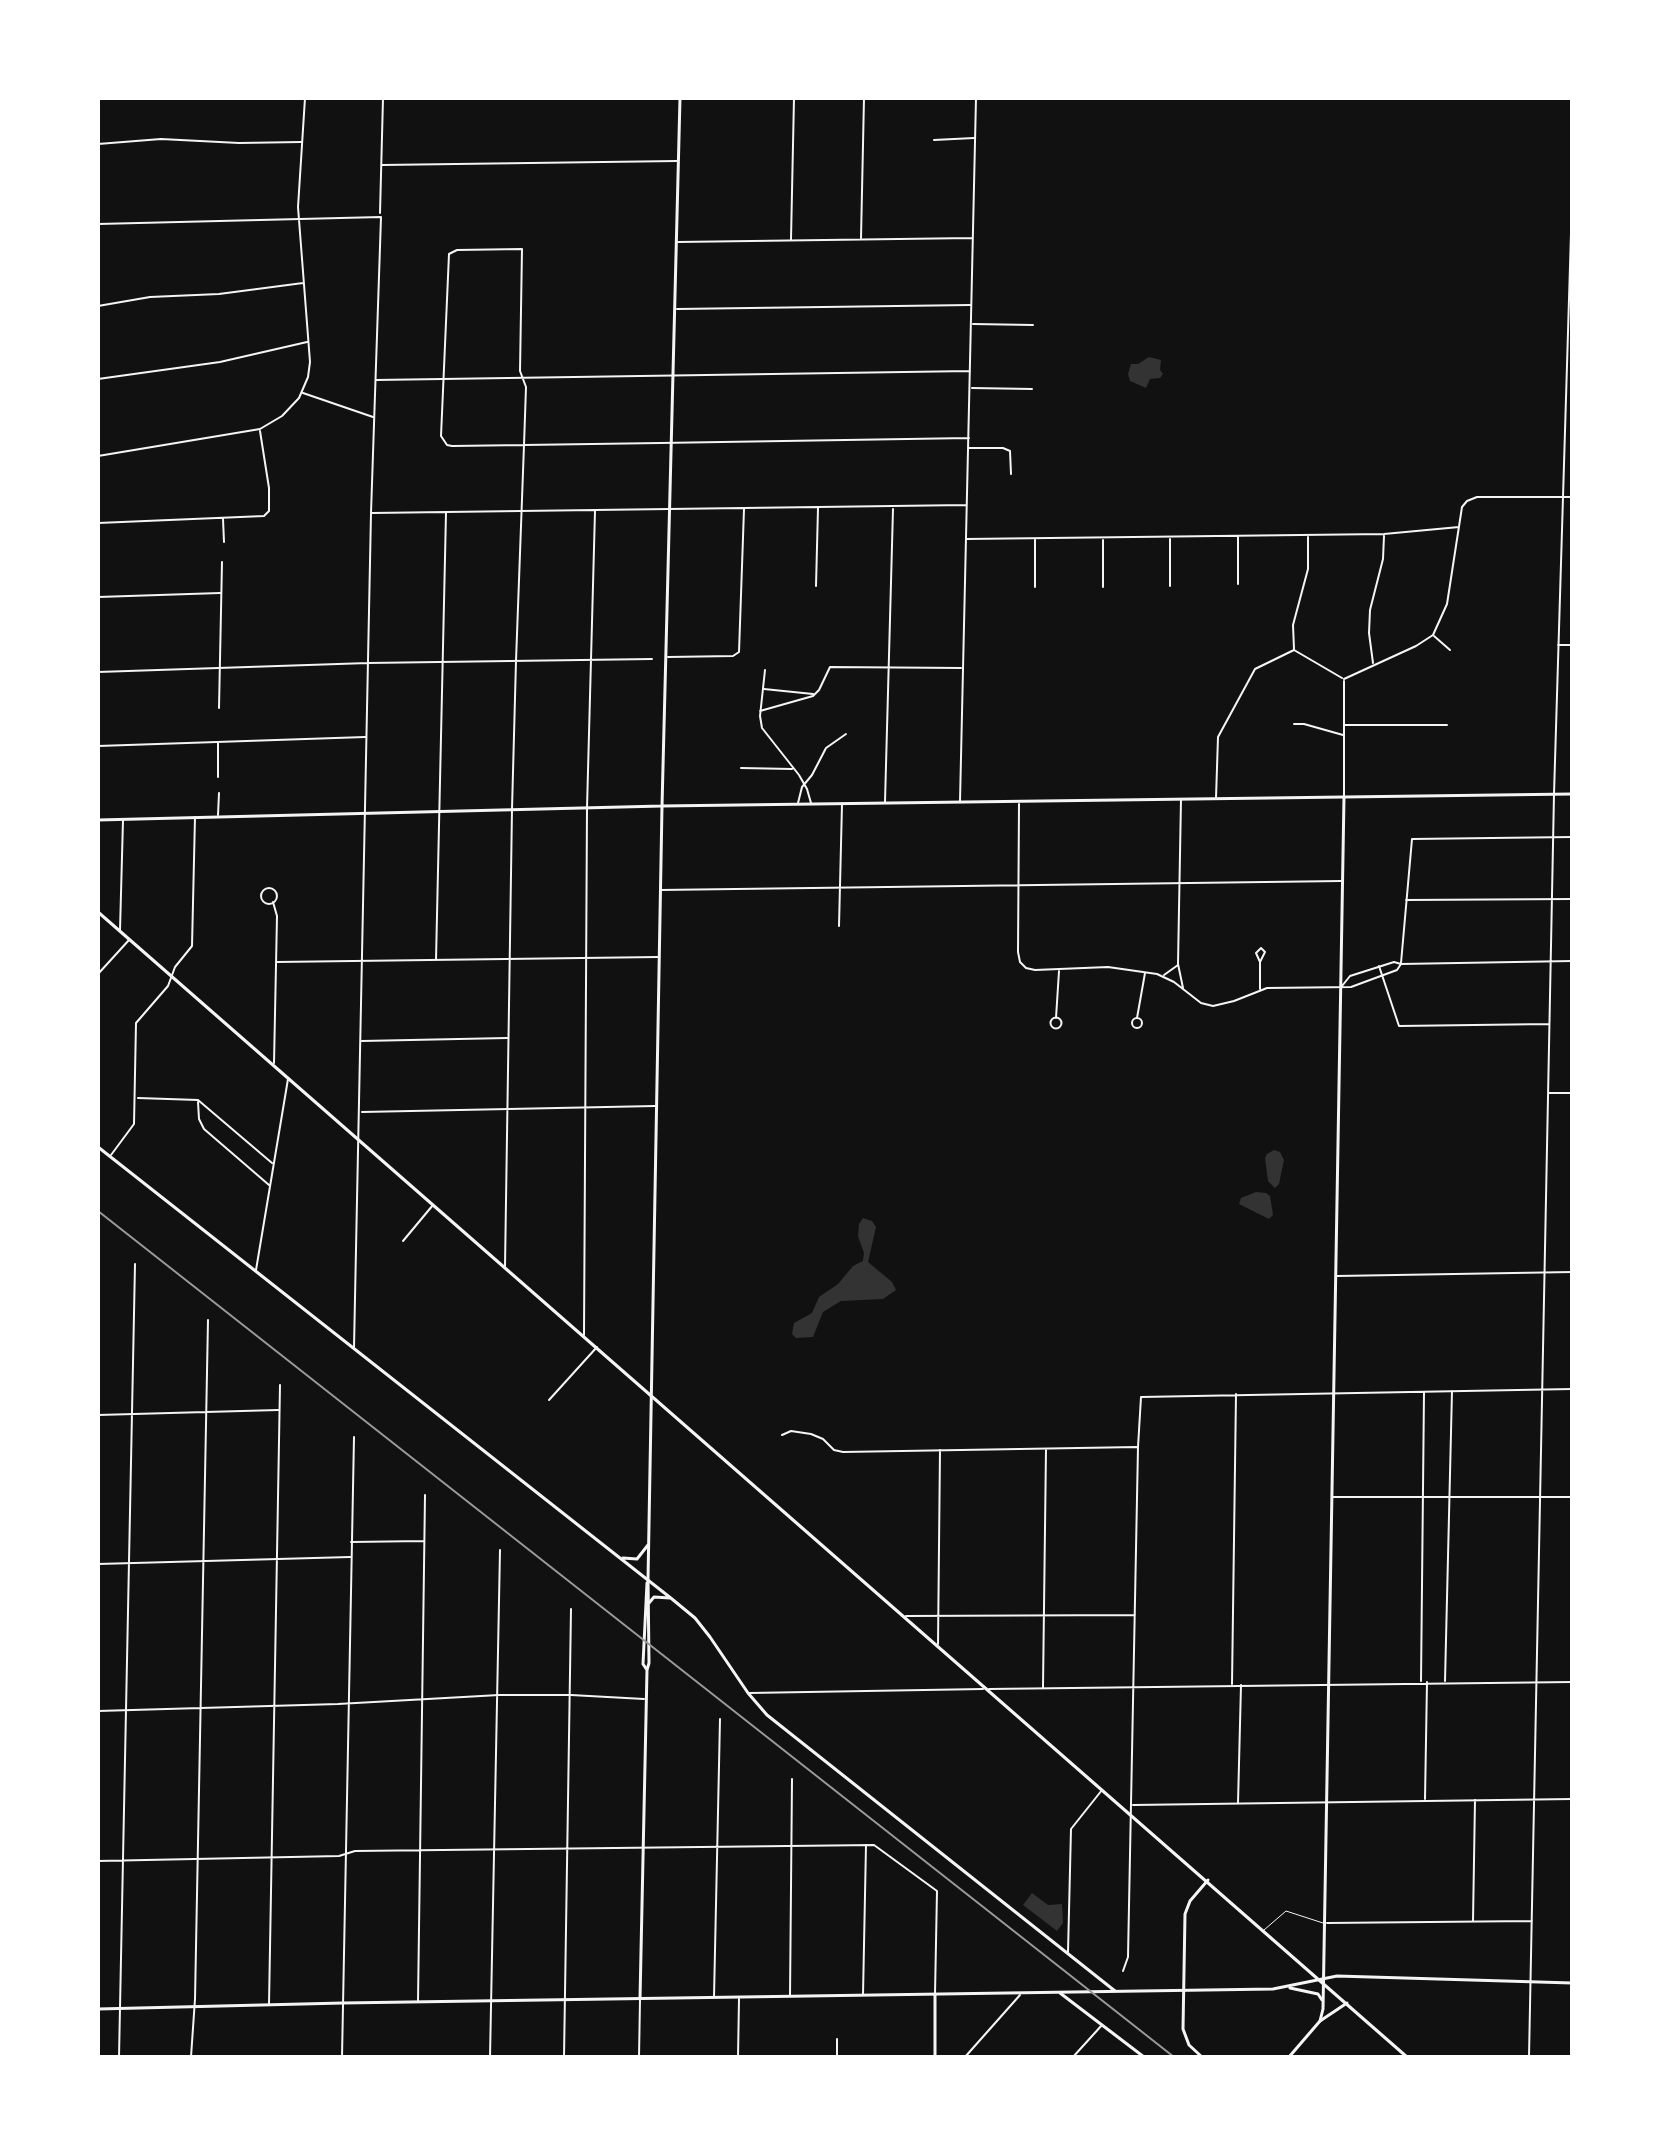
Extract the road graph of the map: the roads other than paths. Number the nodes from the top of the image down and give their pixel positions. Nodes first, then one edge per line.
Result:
1 (305, 98) edge
2 (383, 98) edge
3 (680, 98) edge
4 (794, 98) edge
5 (864, 98) edge
6 (976, 98) edge
7 (975, 138) junction
8 (934, 140) dead end
9 (303, 142) junction
10 (98, 144) edge
11 (678, 161) junction
12 (382, 165) junction
13 (1571, 200) edge
14 (381, 215) junction
15 (299, 218) junction
16 (98, 224) edge
17 (973, 238) junction
18 (791, 240) junction
19 (861, 240) junction
20 (676, 242) junction
21 (304, 282) junction
22 (971, 305) junction
23 (98, 306) edge
24 (675, 309) junction
25 (971, 324) junction
26 (1033, 325) dead end
27 (308, 342) junction
28 (970, 371) junction
29 (673, 376) junction
30 (523, 378) junction
31 (98, 379) edge
32 (444, 379) junction
33 (375, 380) junction
34 (970, 388) junction
35 (1032, 389) dead end
36 (302, 393) junction
37 (374, 418) junction
38 (260, 429) junction
39 (969, 438) junction
40 (671, 443) junction
41 (524, 445) junction
42 (969, 448) junction
43 (98, 456) edge
44 (1011, 474) dead end
45 (1562, 497) junction
46 (1572, 497) edge
47 (967, 505) junction
48 (893, 507) junction
49 (818, 508) junction
50 (670, 509) junction
51 (744, 509) junction
52 (595, 511) junction
53 (446, 512) junction
54 (522, 512) junction
55 (371, 513) junction
56 (223, 518) junction
57 (98, 523) edge
58 (1459, 527) junction
59 (1384, 534) junction
60 (1308, 535) junction
61 (1238, 536) junction
62 (1170, 537) junction
63 (1103, 538) junction
64 (966, 539) junction
65 (1035, 539) junction
66 (224, 542) dead end
67 (222, 562) dead end
68 (1238, 584) dead end
69 (816, 586) dead end
70 (1170, 586) dead end
71 (1035, 587) dead end
72 (1103, 587) dead end
73 (221, 593) junction
74 (98, 597) edge
75 (1433, 635) junction
76 (1558, 645) junction
77 (1572, 645) edge
78 (1294, 650) junction
79 (1450, 650) dead end
80 (666, 657) junction
81 (652, 659) dead end
82 (591, 660) junction
83 (516, 661) junction
84 (443, 662) junction
85 (368, 663) junction
86 (1373, 665) junction
87 (219, 668) junction
88 (962, 668) junction
89 (888, 669) junction
90 (765, 670) dead end
91 (98, 672) edge
92 (1344, 679) junction
93 (763, 688) junction
94 (815, 694) junction
95 (219, 708) dead end
96 (760, 711) junction
97 (1294, 724) dead end
98 (1344, 725) junction
99 (1447, 725) dead end
100 (846, 734) dead end
101 (1344, 735) junction
102 (366, 737) junction
103 (218, 742) junction
104 (98, 746) edge
105 (741, 768) dead end
106 (795, 769) junction
107 (218, 777) dead end
108 (803, 784) junction
109 (219, 793) dead end
110 (1554, 794) junction
111 (1572, 794) edge
112 (1344, 797) junction
113 (1181, 799) junction
114 (1216, 799) junction
115 (960, 802) junction
116 (1019, 802) junction
117 (811, 804) junction
118 (842, 804) junction
119 (885, 804) junction
120 (798, 805) junction
121 (662, 806) junction
122 (587, 808) junction
123 (512, 809) junction
124 (439, 810) junction
125 (365, 812) junction
126 (218, 816) junction
127 (195, 817) junction
128 (123, 819) junction
129 (98, 820) edge
130 (1572, 837) edge
131 (1553, 838) junction
132 (1342, 881) junction
133 (1180, 882) junction
134 (1018, 885) junction
135 (840, 887) junction
136 (660, 890) junction
137 (1552, 899) junction
138 (1572, 899) edge
139 (1406, 900) junction
140 (273, 902) dead end
141 (98, 912) edge
142 (839, 926) dead end
143 (120, 931) junction
144 (129, 940) junction
145 (586, 957) junction
146 (659, 957) junction
147 (510, 959) junction
148 (436, 960) junction
149 (362, 961) junction
150 (1551, 961) junction
151 (1572, 961) edge
152 (277, 962) junction
153 (1260, 962) dead end
154 (1178, 964) junction
155 (1401, 964) junction
156 (1379, 966) junction
157 (1060, 969) junction
158 (1145, 972) junction
159 (98, 974) edge
160 (172, 976) junction
161 (1163, 976) junction
162 (1382, 976) junction
163 (1341, 987) junction
164 (1183, 989) junction
165 (1260, 990) junction
166 (1056, 1018) dead end
167 (1137, 1018) dead end
168 (1550, 1024) junction
169 (509, 1038) junction
170 (361, 1041) junction
171 (274, 1064) junction
172 (288, 1077) junction
173 (1548, 1093) junction
174 (1572, 1093) edge
175 (135, 1098) junction
176 (198, 1100) junction
177 (656, 1106) junction
178 (586, 1107) junction
179 (508, 1109) junction
180 (359, 1112) junction
181 (358, 1139) junction
182 (98, 1147) edge
183 (111, 1156) junction
184 (273, 1163) junction
185 (269, 1186) junction
186 (434, 1205) junction
187 (403, 1241) dead end
188 (135, 1264) dead end
189 (505, 1266) junction
190 (256, 1271) junction
191 (1572, 1272) edge
192 (1546, 1273) junction
193 (1336, 1276) junction
194 (208, 1320) dead end
195 (584, 1335) junction
196 (597, 1347) junction
197 (354, 1348) junction
198 (280, 1385) dead end
199 (1572, 1389) edge
200 (1543, 1390) junction
201 (1424, 1391) junction
202 (1452, 1391) junction
203 (1334, 1392) junction
204 (651, 1393) junction
205 (1236, 1394) junction
206 (549, 1400) dead end
207 (279, 1410) junction
208 (206, 1412) junction
209 (131, 1414) junction
210 (98, 1415) edge
211 (782, 1435) dead end
212 (354, 1437) dead end
213 (1138, 1447) junction
214 (1046, 1448) junction
215 (940, 1450) junction
216 (425, 1495) dead end
217 (1332, 1497) junction
218 (1423, 1497) junction
219 (1449, 1497) junction
220 (1541, 1497) junction
221 (1572, 1497) edge
222 (425, 1541) junction
223 (351, 1542) junction
224 (648, 1545) junction
225 (500, 1550) dead end
226 (351, 1557) junction
227 (619, 1557) junction
228 (277, 1559) junction
229 (203, 1561) junction
230 (129, 1563) junction
231 (98, 1564) edge
232 (648, 1579) junction
233 (672, 1599) junction
234 (649, 1603) junction
235 (571, 1609) dead end
236 (1044, 1615) junction
237 (1136, 1615) junction
238 (906, 1616) junction
239 (938, 1616) junction
240 (938, 1644) junction
241 (647, 1670) junction
242 (1536, 1681) junction
243 (1427, 1682) junction
244 (1445, 1682) junction
245 (1572, 1682) edge
246 (1421, 1683) junction
247 (1329, 1684) junction
248 (1232, 1685) junction
249 (1241, 1685) junction
250 (1134, 1687) junction
251 (1043, 1688) junction
252 (988, 1689) junction
253 (748, 1693) junction
254 (499, 1695) junction
255 (571, 1695) junction
256 (422, 1698) junction
257 (646, 1699) junction
258 (347, 1702) junction
259 (275, 1706) junction
260 (200, 1708) junction
261 (98, 1711) edge
262 (126, 1711) junction
263 (720, 1719) dead end
264 (792, 1779) dead end
265 (1102, 1790) junction
266 (1534, 1799) junction
267 (1572, 1799) edge
268 (1475, 1800) junction
269 (1425, 1801) junction
270 (1326, 1802) junction
271 (1238, 1804) junction
272 (1132, 1805) junction
273 (1131, 1815) junction
274 (866, 1844) junction
275 (792, 1846) junction
276 (718, 1847) junction
277 (642, 1848) junction
278 (568, 1849) junction
279 (420, 1850) junction
280 (495, 1850) junction
281 (346, 1854) junction
282 (272, 1857) junction
283 (197, 1858) junction
284 (123, 1860) junction
285 (98, 1861) edge
286 (1208, 1880) junction
287 (1532, 1921) junction
288 (1473, 1922) junction
289 (1326, 1923) junction
290 (1264, 1930) junction
291 (1068, 1953) junction
292 (1123, 1971) dead end
293 (1322, 1980) junction
294 (1531, 1983) junction
295 (1572, 1983) edge
296 (1286, 1988) junction
297 (1115, 1991) junction
298 (1183, 1991) junction
299 (1060, 1993) junction
300 (935, 1995) junction
301 (1020, 1995) junction
302 (863, 1996) junction
303 (790, 1997) junction
304 (714, 1998) junction
305 (739, 1998) junction
306 (640, 1999) junction
307 (565, 2000) junction
308 (1322, 2000) junction
309 (492, 2001) junction
310 (418, 2002) junction
311 (343, 2003) junction
312 (1347, 2003) junction
313 (269, 2005) junction
314 (193, 2007) junction
315 (98, 2009) edge
316 (120, 2009) junction
317 (1320, 2021) junction
318 (1103, 2024) junction
319 (837, 2039) dead end
320 (119, 2057) edge
321 (191, 2057) edge
322 (342, 2057) edge
323 (490, 2057) edge
324 (564, 2057) edge
325 (639, 2057) edge
326 (738, 2057) edge
327 (837, 2057) edge
328 (935, 2057) edge
329 (965, 2057) edge
330 (1073, 2057) edge
331 (1144, 2057) edge
332 (1202, 2057) edge
333 (1289, 2057) edge
334 (1407, 2057) edge
335 (1529, 2057) edge

1 - 9 street
2 - 12 street
3 - 11 main road
4 - 18 street
5 - 19 street
6 - 7 street
7 - 8 street
7 - 17 street
9 - 10 street
9 - 15 street
11 - 12 street
11 - 20 main road
12 - 14 street
13 - 45 street
14 - 15 street
14 - 33 street
15 - 16 street
15 - 21 street
17 - 19 street
17 - 22 street
18 - 19 street
18 - 20 street
20 - 24 main road
21 - 23 street
21 - 27 street
22 - 24 street
22 - 25 street
24 - 29 main road
25 - 26 street
25 - 28 street
27 - 31 street
27 - 36 street
28 - 29 street
28 - 34 street
29 - 30 street
29 - 40 main road
30 - 32 street
30 - 32 street
30 - 41 street
32 - 33 street
32 - 41 street
33 - 37 street
34 - 35 street
34 - 39 street
36 - 37 street
36 - 38 street
37 - 55 street
38 - 43 street
38 - 56 street
39 - 40 street
39 - 42 street
40 - 41 street
40 - 50 main road
41 - 54 street
42 - 44 street
42 - 47 street
45 - 46 street
45 - 58 street
45 - 76 street
47 - 48 street
47 - 64 street
48 - 49 street
48 - 89 street
49 - 51 street
49 - 69 street
50 - 51 street
50 - 52 street
50 - 80 main road
51 - 80 street
52 - 54 street
52 - 82 street
53 - 54 street
53 - 55 street
53 - 84 street
54 - 83 street
55 - 85 street
56 - 57 street
56 - 66 street
58 - 59 street
58 - 75 street
59 - 60 street
59 - 86 street
60 - 61 street
60 - 78 street
61 - 62 street
61 - 68 street
62 - 63 street
62 - 70 street
63 - 65 street
63 - 72 street
64 - 65 street
64 - 88 street
65 - 71 street
67 - 73 street
73 - 74 street
73 - 87 street
75 - 79 street
75 - 86 street
76 - 77 street
76 - 110 street
78 - 92 street
78 - 114 street
80 - 121 main road
81 - 82 street
82 - 83 street
82 - 122 street
83 - 84 street
83 - 123 street
84 - 85 street
84 - 124 street
85 - 87 street
85 - 102 street
86 - 92 street
87 - 91 street
87 - 95 street
88 - 89 street
88 - 115 street
89 - 94 street
89 - 119 street
90 - 93 street
92 - 98 street
93 - 94 street
93 - 96 street
94 - 96 street
96 - 106 street
97 - 101 street
98 - 99 street
98 - 101 street
100 - 108 street
101 - 112 street
102 - 103 street
102 - 125 street
103 - 104 street
103 - 107 street
105 - 106 street
106 - 108 street
108 - 117 street
108 - 120 street
109 - 126 street
110 - 111 main road
110 - 112 main road
110 - 131 street
112 - 114 main road
112 - 132 main road
113 - 114 main road
113 - 116 main road
113 - 133 street
115 - 116 main road
115 - 119 main road
116 - 134 street
117 - 118 main road
117 - 120 main road
118 - 119 main road
118 - 135 street
120 - 121 main road
121 - 122 main road
121 - 136 main road
122 - 123 main road
122 - 145 street
123 - 124 main road
123 - 147 street
124 - 125 main road
124 - 148 street
125 - 126 main road
125 - 149 street
126 - 127 main road
127 - 128 main road
127 - 160 street
128 - 129 main road
128 - 143 street
130 - 131 street
131 - 137 street
131 - 139 street
132 - 133 street
132 - 163 main road
133 - 134 street
133 - 154 street
134 - 135 street
134 - 157 street
135 - 136 street
135 - 142 street
136 - 146 main road
137 - 138 street
137 - 139 street
137 - 150 street
139 - 155 street
140 - 152 street
141 - 143 main road
143 - 144 main road
144 - 159 street
144 - 160 main road
145 - 146 street
145 - 147 street
145 - 178 street
146 - 177 main road
147 - 148 street
147 - 169 street
148 - 149 street
149 - 152 street
149 - 170 street
150 - 151 street
150 - 155 street
150 - 168 street
152 - 171 street
153 - 165 street
154 - 161 street
154 - 164 street
155 - 156 street
155 - 162 street
156 - 162 street
156 - 163 street
157 - 158 street
157 - 166 street
158 - 161 street
158 - 167 street
160 - 171 main road
160 - 175 street
161 - 164 street
162 - 163 street
162 - 168 street
163 - 165 street
163 - 193 main road
164 - 165 street
168 - 173 street
169 - 170 street
169 - 179 street
170 - 180 street
171 - 172 main road
172 - 181 main road
172 - 184 street
173 - 174 street
173 - 192 street
175 - 176 street
175 - 183 street
176 - 184 street
176 - 185 street
177 - 178 street
177 - 204 main road
178 - 179 street
178 - 195 street
179 - 180 street
179 - 189 street
180 - 181 street
181 - 186 main road
181 - 197 street
182 - 183 main road
183 - 190 main road
184 - 185 street
185 - 190 street
186 - 187 street
186 - 189 main road
188 - 209 street
189 - 195 main road
190 - 197 main road
191 - 192 street
192 - 193 street
192 - 200 street
193 - 203 main road
194 - 208 street
195 - 196 main road
196 - 204 main road
196 - 206 street
197 - 227 main road
198 - 207 street
199 - 200 street
200 - 202 street
200 - 220 street
201 - 202 street
201 - 203 street
201 - 218 street
202 - 219 street
203 - 205 street
203 - 217 main road
204 - 224 main road
204 - 238 main road
205 - 213 street
205 - 248 street
207 - 208 street
207 - 228 street
208 - 209 street
208 - 229 street
209 - 210 street
209 - 230 street
211 - 215 street
212 - 223 street
213 - 214 street
213 - 237 street
214 - 215 street
214 - 236 street
215 - 239 street
216 - 222 street
217 - 218 street
217 - 247 main road
218 - 219 street
218 - 246 street
219 - 220 street
219 - 244 street
220 - 221 street
220 - 242 street
222 - 223 street
222 - 256 street
223 - 226 street
224 - 227 main road
224 - 232 main road
225 - 254 street
226 - 228 street
226 - 258 street
227 - 232 main road
228 - 229 street
228 - 259 street
229 - 230 street
229 - 260 street
230 - 231 street
230 - 262 street
232 - 233 main road
232 - 234 main road
232 - 241 main road
233 - 234 main road
233 - 253 main road
234 - 241 main road
235 - 255 street
236 - 237 street
236 - 239 street
236 - 251 street
237 - 250 street
238 - 239 street
238 - 240 main road
239 - 240 street
240 - 252 main road
241 - 257 main road
242 - 244 street
242 - 245 street
242 - 266 street
243 - 244 street
243 - 246 street
243 - 269 street
246 - 247 street
247 - 249 street
247 - 270 main road
248 - 249 street
248 - 250 street
249 - 271 street
250 - 251 street
250 - 272 street
251 - 252 street
252 - 253 street
252 - 265 main road
253 - 291 main road
254 - 255 street
254 - 256 street
254 - 280 street
255 - 257 street
255 - 278 street
256 - 258 street
256 - 279 street
257 - 277 main road
258 - 259 street
258 - 281 street
259 - 260 street
259 - 282 street
260 - 262 street
260 - 283 street
261 - 262 street
262 - 284 street
263 - 276 street
264 - 275 street
265 - 273 main road
265 - 291 street
266 - 267 street
266 - 268 street
266 - 287 street
268 - 269 street
268 - 288 street
269 - 270 street
270 - 271 street
270 - 289 main road
271 - 272 street
272 - 273 street
273 - 286 main road
273 - 292 street
274 - 275 street
274 - 300 street
274 - 302 street
275 - 276 street
275 - 303 street
276 - 277 street
276 - 304 street
277 - 278 street
277 - 306 main road
278 - 280 street
278 - 307 street
279 - 280 street
279 - 281 street
279 - 310 street
280 - 309 street
281 - 282 street
281 - 311 street
282 - 283 street
282 - 313 street
283 - 284 street
283 - 314 street
284 - 285 street
284 - 316 street
286 - 290 main road
286 - 298 main road
287 - 288 street
287 - 294 street
288 - 289 street
289 - 290 lane
289 - 293 main road
290 - 293 main road
291 - 297 main road
293 - 294 main road
293 - 296 main road
293 - 308 main road
293 - 312 main road
294 - 295 main road
294 - 335 street
296 - 298 main road
296 - 308 main road
297 - 298 main road
297 - 299 main road
298 - 332 main road
299 - 301 main road
299 - 318 main road
300 - 301 main road
300 - 302 main road
300 - 328 main road
301 - 329 street
302 - 303 main road
303 - 305 main road
304 - 305 main road
304 - 306 main road
305 - 326 street
306 - 307 main road
306 - 325 street
307 - 309 main road
307 - 324 street
308 - 317 main road
309 - 310 main road
309 - 323 street
310 - 311 main road
311 - 313 main road
311 - 322 street
312 - 317 main road
312 - 334 main road
313 - 314 main road
314 - 316 main road
314 - 321 street
315 - 316 main road
316 - 320 street
317 - 333 main road
318 - 330 street
318 - 331 main road
319 - 327 street

